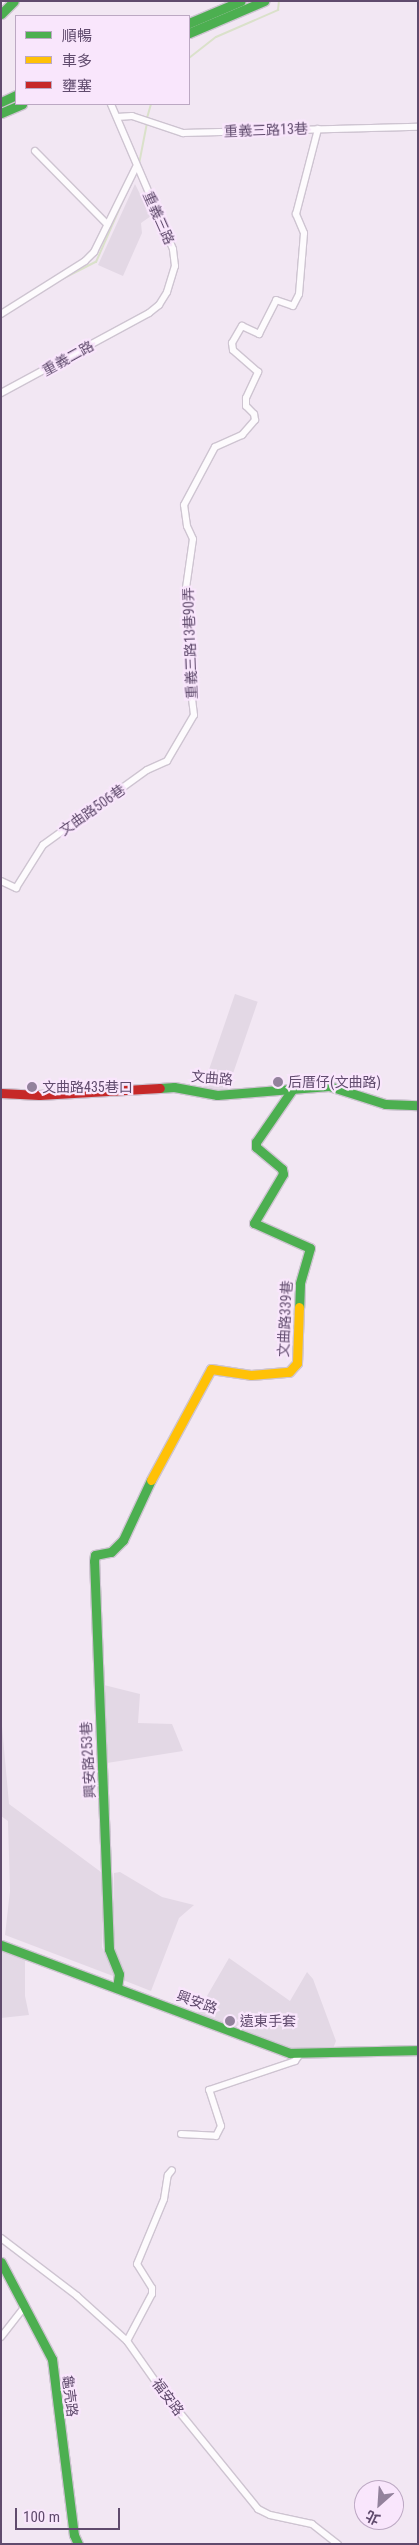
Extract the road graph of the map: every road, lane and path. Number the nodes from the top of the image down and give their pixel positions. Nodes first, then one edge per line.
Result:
1 (14, 1) edge
2 (240, 1) edge
3 (264, 1) edge
4 (1, 14) edge
5 (190, 23) edge
6 (190, 33) edge
7 (15, 95) edge
8 (1, 102) edge
9 (20, 105) edge
10 (112, 105) edge
11 (1, 113) edge
12 (118, 117) junction
13 (418, 127) edge
14 (318, 129) junction
15 (35, 151) dead end
16 (136, 167) junction
17 (107, 224) junction
18 (1, 314) edge
19 (134, 322) joint
20 (1, 393) edge
21 (173, 756) joint
22 (1, 881) edge
23 (294, 1087) junction
24 (1, 1093) edge
25 (418, 1105) edge
26 (120, 1546) joint
27 (1, 1945) edge
28 (117, 1988) junction
29 (418, 2050) edge
30 (301, 2053) junction
31 (181, 2134) dead end
32 (172, 2170) dead end
33 (1, 2238) edge
34 (1, 2262) edge
35 (25, 2306) junction
36 (1, 2337) edge
37 (127, 2341) junction
38 (78, 2544) edge
39 (338, 2544) edge

1 - 4 street
2 - 5 street
3 - 6 street
7 - 8 street
9 - 11 street
10 - 12 street, 重義三路
12 - 14 street, 重義三路13巷
12 - 16 street, 重義三路
13 - 14 street, 重義三路13巷
14 - 21 street, 重義三路13巷90弄
15 - 17 street
16 - 17 street
16 - 19 street, 重義三路
17 - 18 street
19 - 20 street, 重義二路
21 - 22 street, 文曲路506巷
23 - 24 street, 文曲路
23 - 25 street, 文曲路
23 - 26 street, 文曲路339巷
26 - 28 street, 興安路253巷
27 - 28 street, 興安路
28 - 30 street, 興安路
29 - 30 street, 興安路
30 - 31 street
32 - 37 street
33 - 37 street, 福安路
34 - 35 street, 龜壳路
35 - 36 street
35 - 38 street, 龜壳路
37 - 39 street, 福安路

